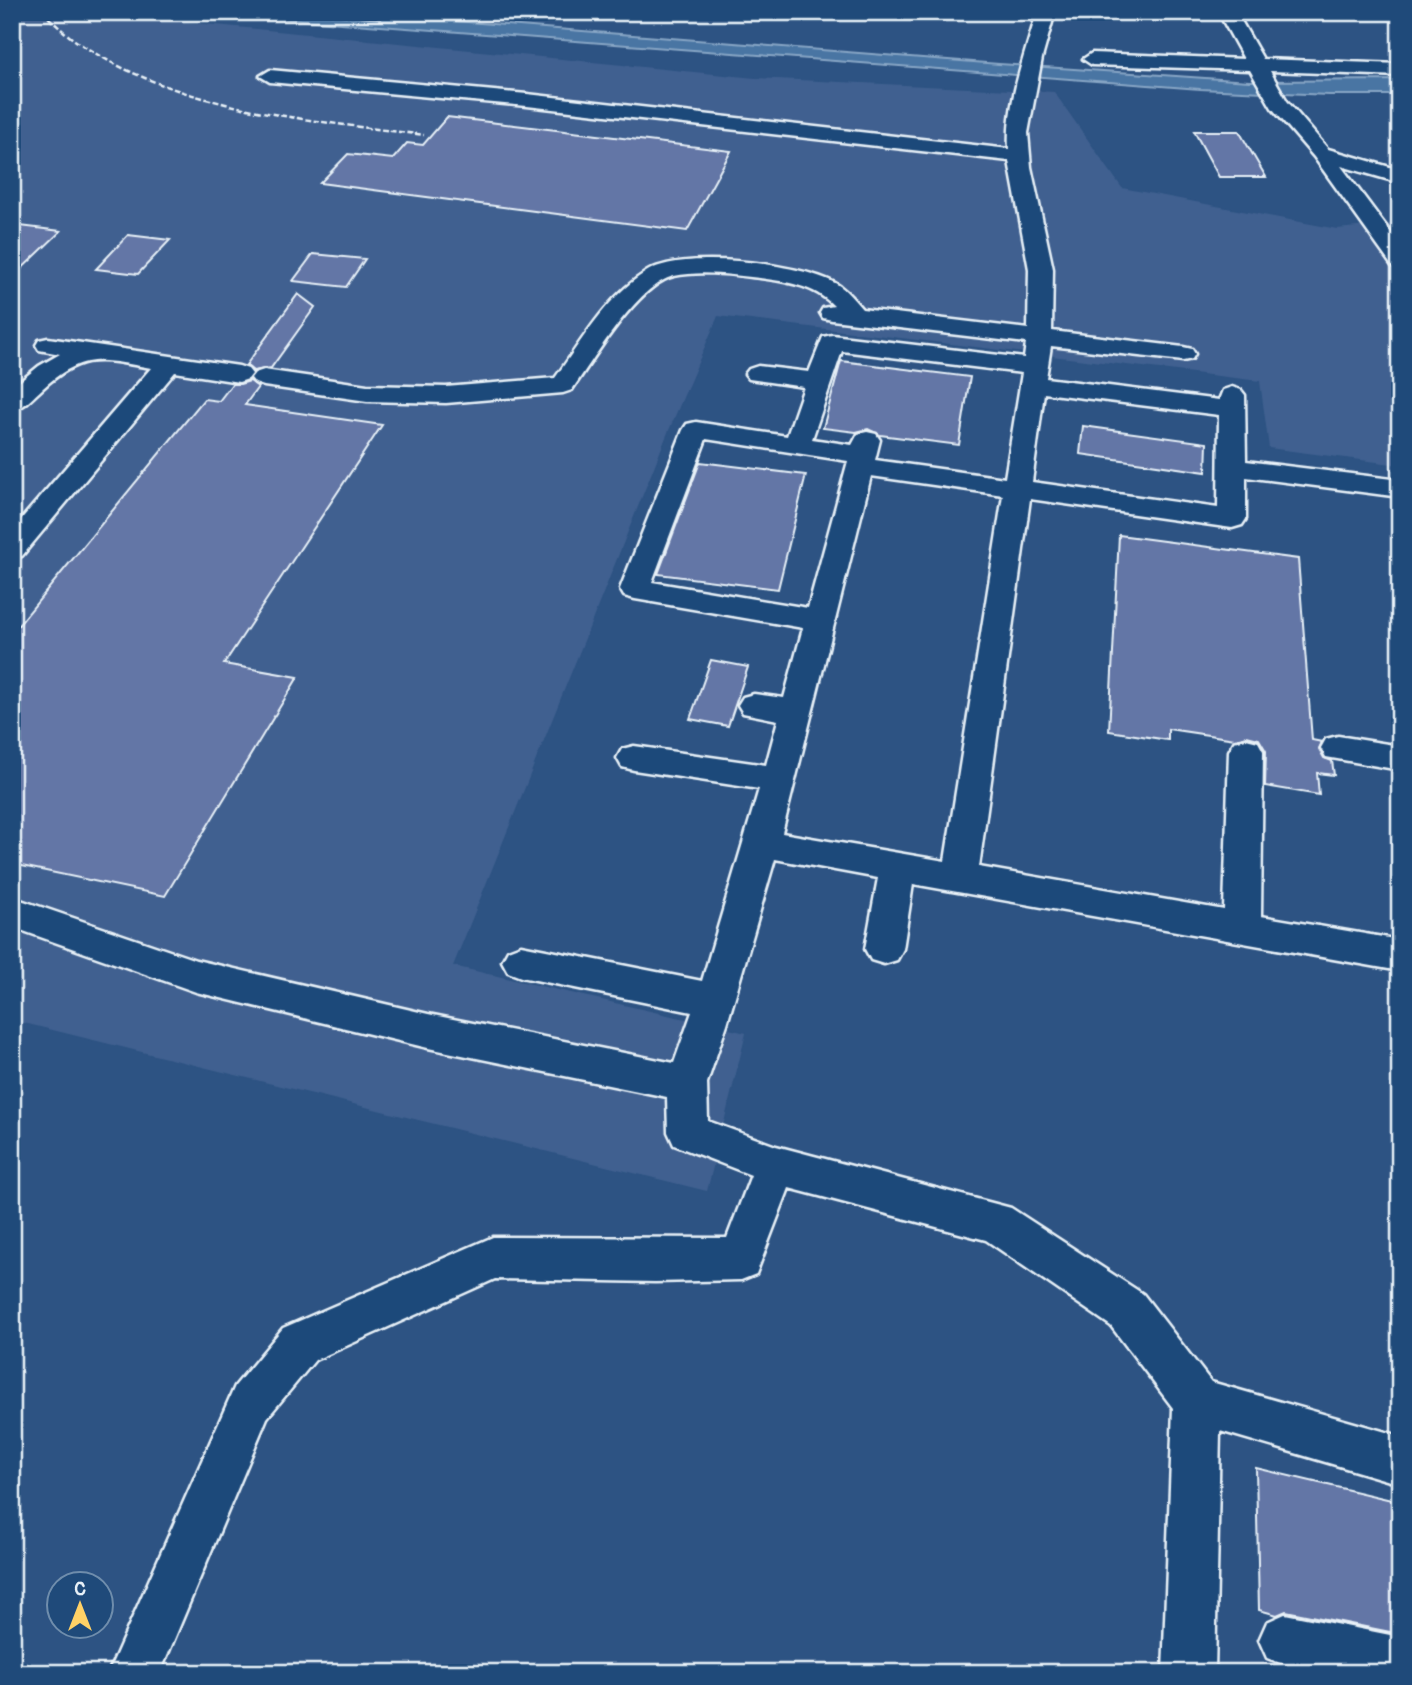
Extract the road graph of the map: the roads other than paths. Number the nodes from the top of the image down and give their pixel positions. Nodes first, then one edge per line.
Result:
1 (1046, 12) edge
2 (1227, 12) edge
3 (1092, 59) dead end
4 (1260, 70) junction
5 (1400, 70) edge
6 (270, 76) dead end
7 (1321, 153) junction
8 (1019, 156) junction
9 (1400, 177) edge
10 (1400, 261) edge
11 (1040, 335) junction
12 (48, 345) dead end
13 (92, 351) junction
14 (1184, 354) dead end
15 (169, 363) junction
16 (239, 374) dead end
17 (758, 374) dead end
18 (1032, 375) junction
19 (264, 378) dead end
20 (818, 381) junction
21 (12, 403) edge
22 (797, 445) junction
23 (863, 453) junction
24 (1232, 467) junction
25 (1016, 486) junction
26 (1399, 491) edge
27 (12, 549) edge
28 (818, 620) junction
29 (754, 705) dead end
30 (796, 712) junction
31 (1338, 748) dead end
32 (1245, 751) dead end
33 (634, 758) dead end
34 (1400, 758) edge
35 (779, 779) junction
36 (762, 843) junction
37 (898, 867) junction
38 (960, 878) junction
39 (12, 912) edge
40 (1242, 928) junction
41 (884, 949) dead end
42 (1400, 956) edge
43 (521, 961) dead end
44 (715, 1000) junction
45 (687, 1083) junction
46 (776, 1165) junction
47 (1197, 1401) junction
48 (1400, 1460) edge
49 (1285, 1640) dead end
50 (1400, 1663) edge
51 (134, 1673) edge
52 (1189, 1673) edge

1 - 8 street
2 - 4 street
3 - 4 street
4 - 5 street
4 - 7 street
6 - 8 street
7 - 9 street
7 - 10 street
8 - 11 street
11 - 14 street
11 - 18 street
11 - 19 street
12 - 13 street
13 - 15 street
13 - 21 street
15 - 16 street
15 - 27 street
17 - 20 street
18 - 20 street
18 - 24 street
18 - 25 street
20 - 22 street
22 - 23 street
22 - 28 street
23 - 25 street
23 - 28 street
24 - 25 street
24 - 26 street
25 - 38 street
28 - 30 street
29 - 30 street
30 - 35 street
31 - 34 street
32 - 40 street
33 - 35 street
35 - 36 street
36 - 37 street
36 - 44 street
37 - 38 street
37 - 41 street
38 - 40 street
39 - 45 street
40 - 42 street
43 - 44 street
44 - 45 street
45 - 46 street
46 - 47 street
46 - 51 street
47 - 48 street
47 - 52 street
49 - 50 street

